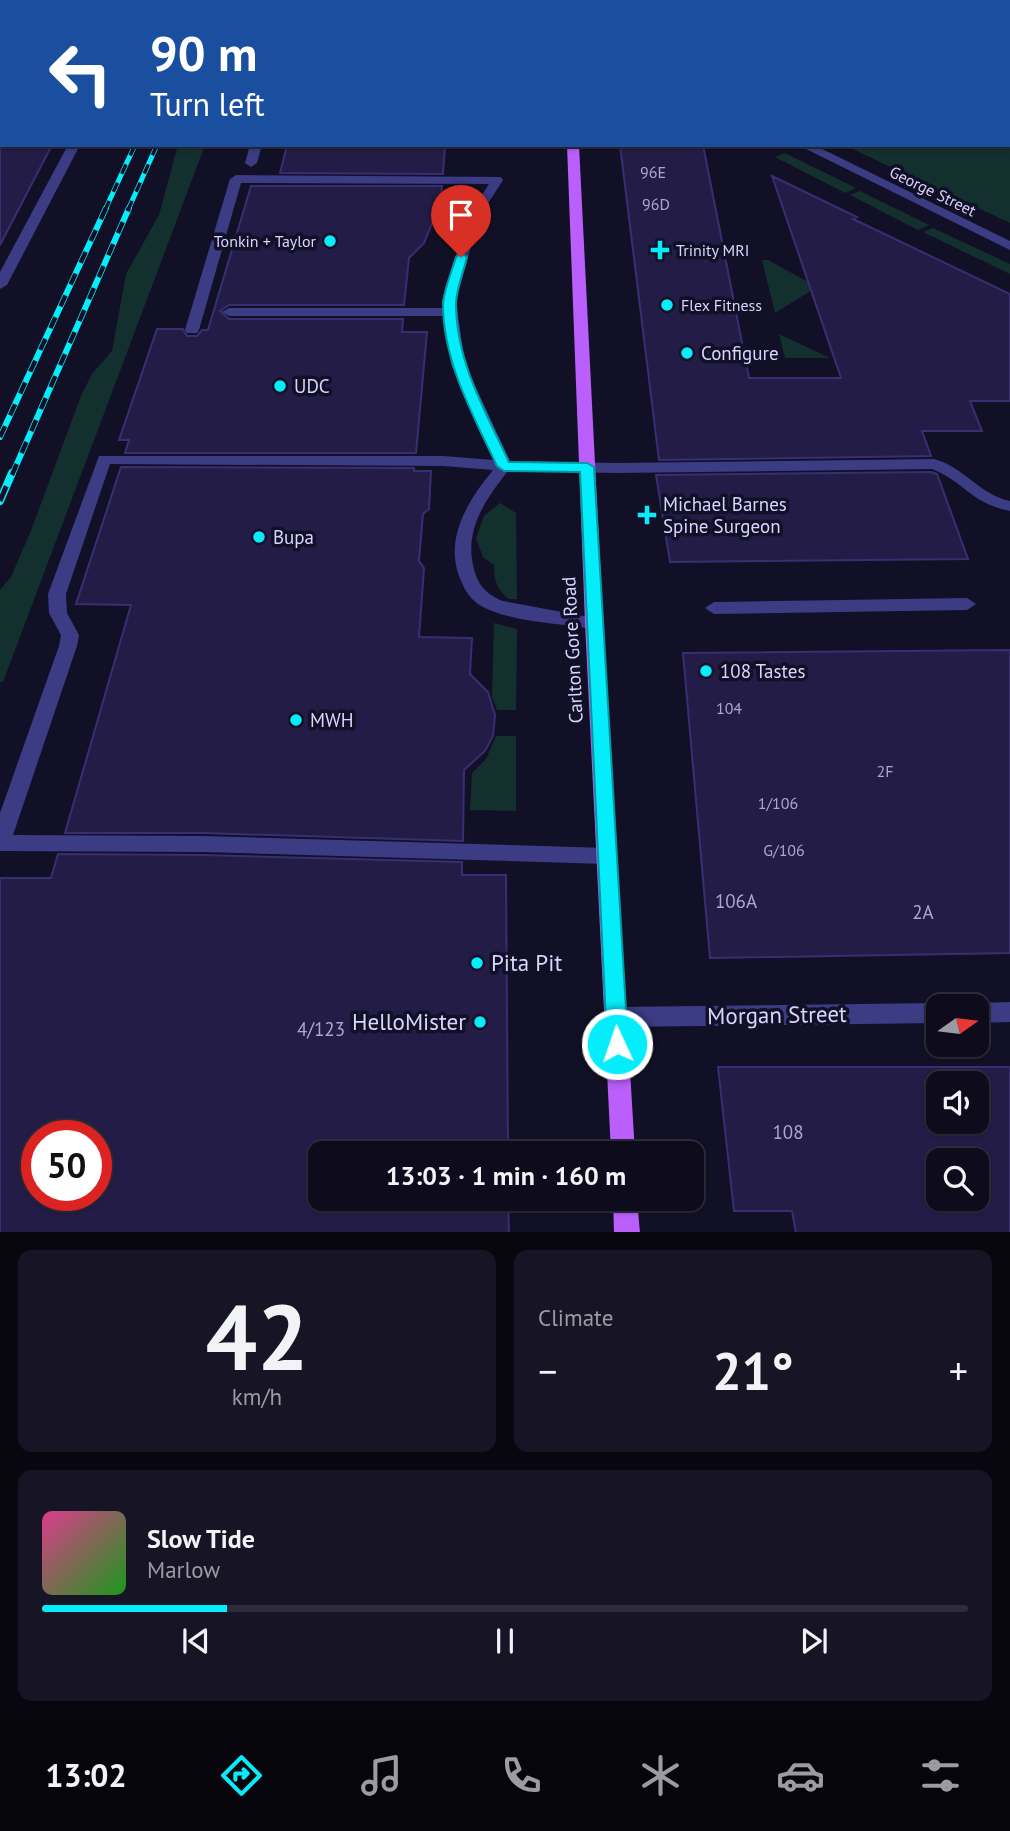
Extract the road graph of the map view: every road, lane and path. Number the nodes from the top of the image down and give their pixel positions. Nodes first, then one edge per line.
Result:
1 (73, 147) edge
2 (255, 147) edge
3 (573, 147) edge
4 (808, 147) edge
5 (251, 163) dead end
6 (1010, 246) edge
7 (0, 285) edge
8 (229, 312) dead end
9 (450, 312) junction
10 (192, 330) dead end
11 (504, 466) junction
12 (587, 467) junction
13 (1010, 506) edge
14 (967, 604) dead end
15 (714, 608) dead end
16 (594, 623) junction
17 (0, 842) edge
18 (607, 856) junction
19 (1010, 1012) edge
20 (926, 1013) edge
21 (989, 1013) edge
22 (616, 1017) junction
23 (622, 1141) edge
24 (626, 1211) edge
25 (627, 1232) edge

1 - 7 street
2 - 5 street
3 - 12 main road, Carlton Gore Road
4 - 6 street, George Street
8 - 9 street
9 - 10 street
9 - 11 street
11 - 12 street
11 - 16 street
11 - 17 street
12 - 13 street
12 - 16 main road, Carlton Gore Road
14 - 15 street
16 - 18 main road, Carlton Gore Road
17 - 18 street
18 - 22 main road, Carlton Gore Road
19 - 21 street
20 - 22 street, Morgan Street
22 - 23 main road, Carlton Gore Road
24 - 25 main road

